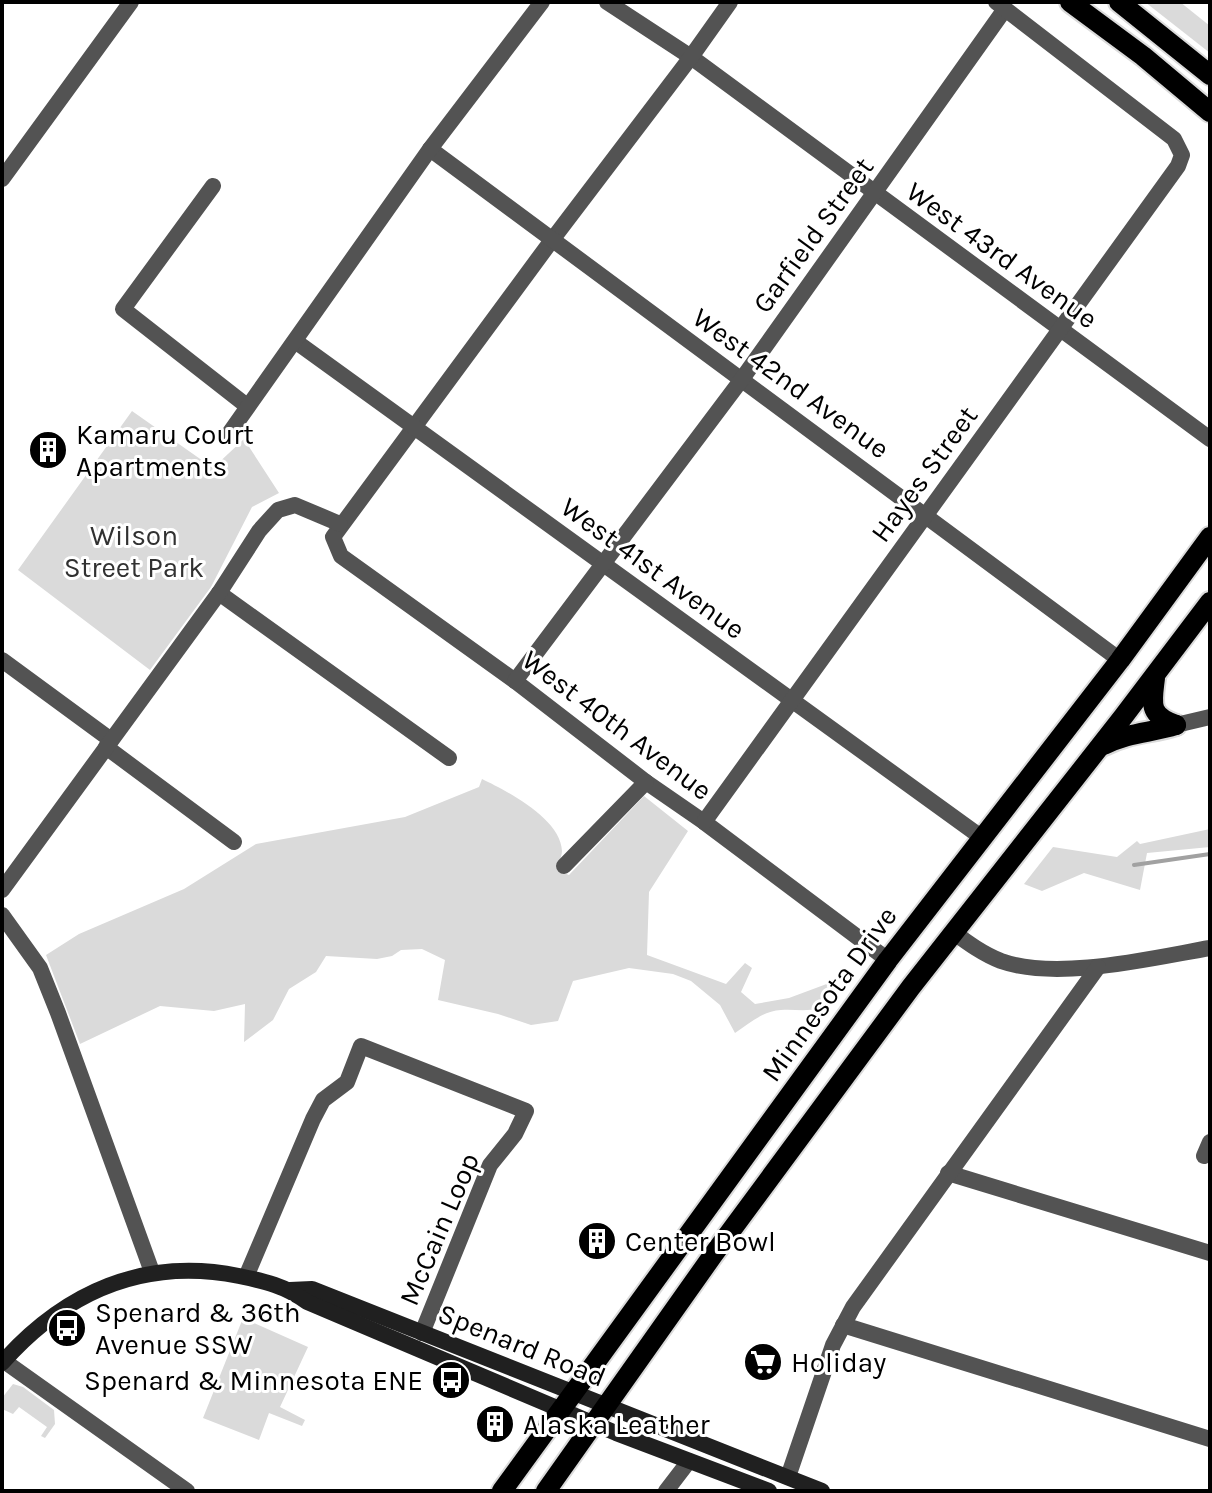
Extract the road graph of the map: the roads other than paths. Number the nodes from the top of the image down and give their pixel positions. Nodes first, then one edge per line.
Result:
1 (131, 2) edge
2 (542, 2) edge
3 (607, 2) edge
4 (730, 2) edge
5 (1070, 2) edge
6 (1119, 2) edge
7 (1000, 5) edge
8 (691, 57) junction
9 (1210, 75) edge
10 (1210, 112) edge
11 (430, 149) junction
12 (2, 179) edge
13 (213, 186) dead end
14 (874, 193) junction
15 (552, 240) junction
16 (1060, 330) junction
17 (295, 341) junction
18 (742, 379) junction
19 (247, 406) junction
20 (413, 428) junction
21 (228, 435) dead end
22 (1210, 439) edge
23 (927, 516) junction
24 (340, 524) junction
25 (1210, 537) edge
26 (603, 563) junction
27 (219, 593) junction
28 (1210, 602) edge
29 (2, 660) edge
30 (1120, 660) junction
31 (1155, 675) junction
32 (515, 681) junction
33 (791, 700) junction
34 (1210, 717) edge
35 (1176, 725) junction
36 (108, 743) junction
37 (1101, 746) junction
38 (449, 758) dead end
39 (646, 782) junction
40 (704, 822) junction
41 (981, 837) junction
42 (234, 842) dead end
43 (564, 866) dead end
44 (2, 890) edge
45 (2, 915) edge
46 (953, 932) junction
47 (1210, 948) edge
48 (888, 960) junction
49 (1098, 967) junction
50 (948, 1173) junction
51 (1210, 1253) edge
52 (152, 1272) junction
53 (246, 1277) junction
54 (290, 1290) junction
55 (843, 1325) junction
56 (422, 1333) junction
57 (3, 1361) edge
58 (567, 1402) junction
59 (601, 1415) junction
60 (1210, 1439) edge
61 (689, 1461) junction
62 (788, 1477) junction
63 (187, 1491) edge
64 (502, 1491) edge
65 (546, 1491) edge
66 (666, 1491) edge
67 (769, 1491) edge
68 (822, 1491) edge

1 - 12 street
2 - 11 street
3 - 8 street, West 43rd Avenue
4 - 8 street
5 - 10 main road
6 - 9 main road
7 - 14 street, Garfield Street
7 - 16 street, Hayes Street
8 - 14 street, West 43rd Avenue
8 - 15 street
11 - 15 street, West 42nd Avenue
11 - 17 street
13 - 19 street
14 - 16 street, West 43rd Avenue
14 - 18 street, Garfield Street
15 - 18 street, West 42nd Avenue
15 - 20 street
16 - 22 street, West 43rd Avenue
16 - 23 street, Hayes Street
17 - 19 street
17 - 20 street, West 41st Avenue
18 - 23 street, West 42nd Avenue
18 - 26 street, Garfield Street
19 - 21 street
20 - 24 street
20 - 26 street, West 41st Avenue
23 - 30 street, West 42nd Avenue
23 - 33 street, Hayes Street
24 - 27 street
24 - 32 street, West 40th Avenue
25 - 30 main road, Minnesota Drive
26 - 32 street, Garfield Street
26 - 33 street, West 41st Avenue
27 - 36 street
27 - 38 street
28 - 31 main road
29 - 36 street
30 - 41 main road, Minnesota Drive
31 - 35 main road
31 - 37 main road
32 - 39 street, West 40th Avenue
33 - 40 street, Hayes Street
33 - 41 street, West 41st Avenue
34 - 35 street
35 - 37 main road
36 - 42 street
36 - 44 street
37 - 46 main road
39 - 40 street, West 40th Avenue
39 - 43 street
40 - 48 street, West 40th Avenue
41 - 48 main road, Minnesota Drive
45 - 52 street
46 - 49 street
46 - 59 main road
47 - 49 street
48 - 58 main road, Minnesota Drive
49 - 50 street
50 - 51 street
50 - 55 street
52 - 53 main road, Spenard Road
52 - 57 main road, Spenard Road
53 - 54 main road, Spenard Road
53 - 56 street, McCain Loop
54 - 56 main road, Spenard Road
54 - 58 main road, Spenard Road
55 - 60 street
55 - 62 street
56 - 58 main road, Spenard Road
57 - 63 street
58 - 59 main road, Spenard Road
58 - 64 main road, Minnesota Drive
59 - 61 main road, Spenard Road
59 - 62 main road, Spenard Road
59 - 65 main road
61 - 66 street
61 - 67 main road, Spenard Road
62 - 68 main road, Spenard Road

